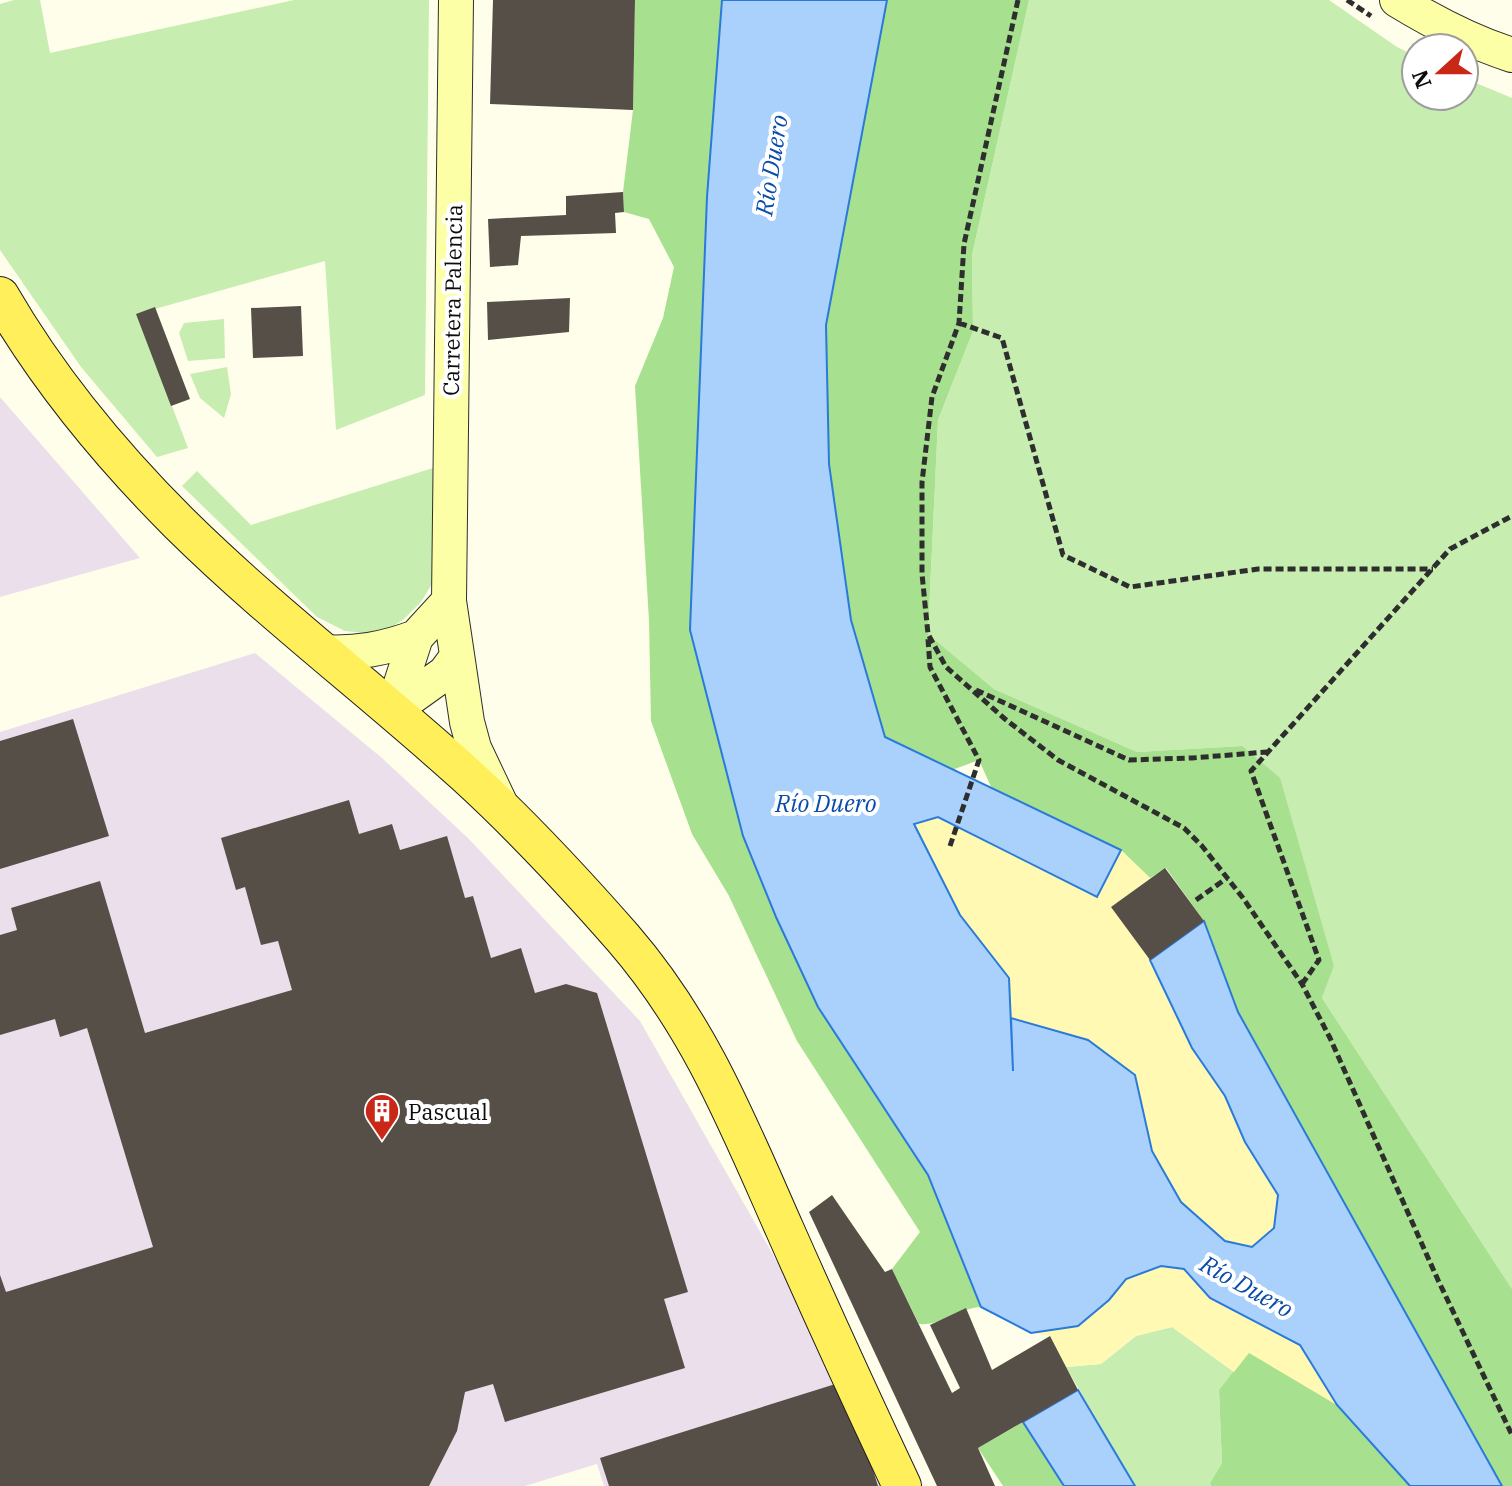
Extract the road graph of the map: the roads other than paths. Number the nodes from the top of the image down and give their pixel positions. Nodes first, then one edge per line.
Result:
1 (456, 0) edge
2 (1397, 0) edge
3 (1512, 55) edge
4 (0, 296) edge
5 (449, 601) junction
6 (416, 637) junction
7 (322, 652) junction
8 (456, 658) junction
9 (392, 711) junction
10 (503, 809) junction
11 (902, 1486) edge

1 - 5 street, Carretera Palencia
2 - 3 street
4 - 7 main road
5 - 6 street
5 - 8 street, Carretera Palencia
6 - 7 street
6 - 9 street
7 - 9 main road
8 - 9 street
8 - 10 street, Carretera Palencia
9 - 10 main road
10 - 11 main road

